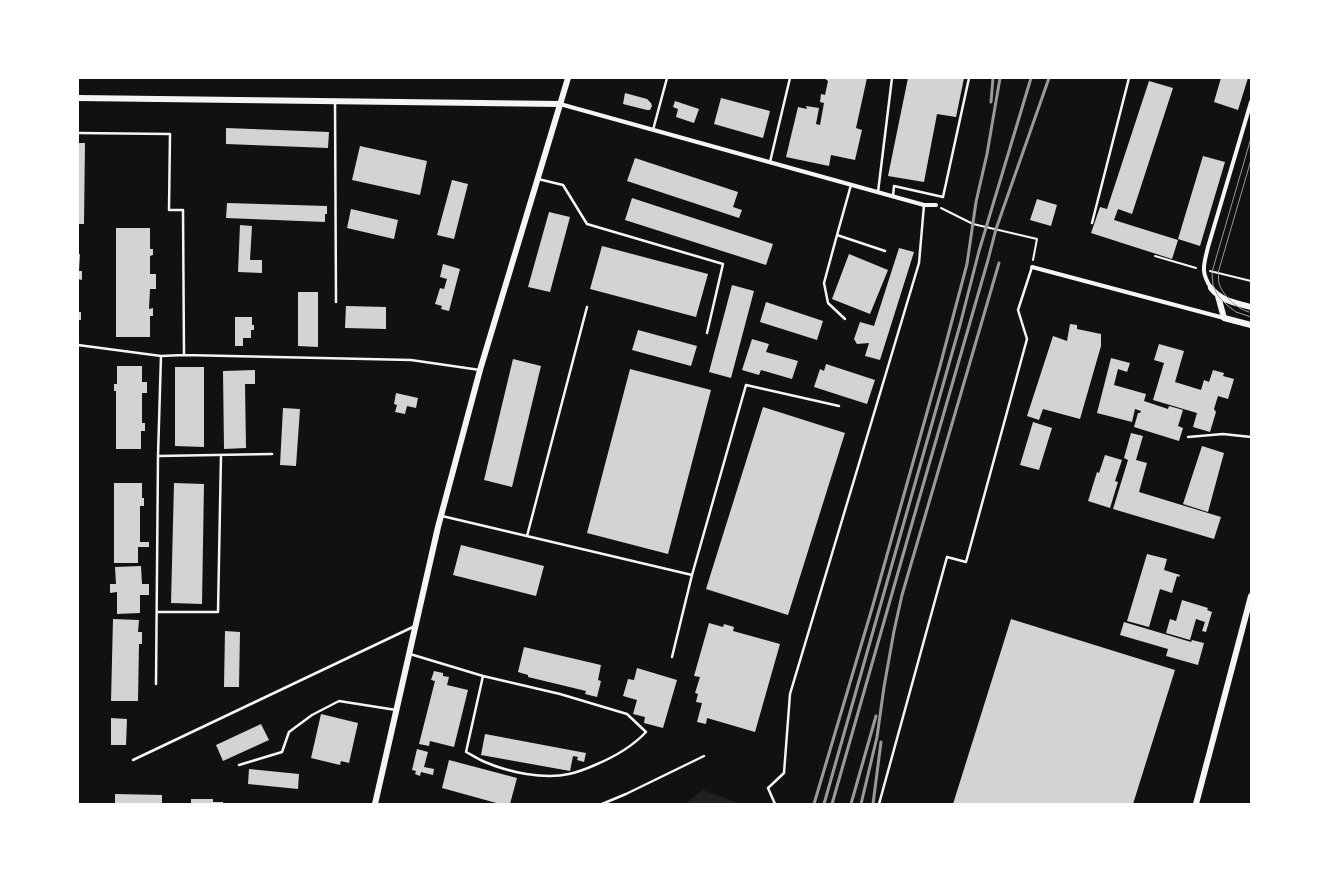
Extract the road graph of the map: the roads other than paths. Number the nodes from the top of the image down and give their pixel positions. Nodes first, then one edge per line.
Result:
1 (568, 78) edge
2 (667, 78) edge
3 (790, 78) edge
4 (892, 78) edge
5 (969, 78) edge
6 (1129, 78) edge
7 (78, 98) edge
8 (335, 100) junction
9 (1251, 102) edge
10 (560, 104) junction
11 (653, 130) junction
12 (78, 133) edge
13 (770, 162) junction
14 (538, 179) junction
15 (852, 185) junction
16 (878, 192) junction
17 (893, 196) junction
18 (924, 205) junction
19 (936, 205) road end
20 (1092, 224) dead end
21 (837, 235) junction
22 (885, 252) dead end
23 (1032, 267) joint
24 (1211, 288) joint
25 (1218, 296) junction
26 (336, 302) dead end
27 (587, 307) dead end
28 (1251, 307) edge
29 (1224, 318) junction
30 (845, 319) dead end
31 (1251, 325) edge
32 (707, 333) dead end
33 (78, 345) edge
34 (184, 355) junction
35 (161, 356) junction
36 (480, 370) junction
37 (839, 406) dead end
38 (1188, 437) dead end
39 (1251, 437) edge
40 (221, 454) junction
41 (272, 454) dead end
42 (158, 456) junction
43 (441, 515) junction
44 (527, 536) junction
45 (692, 575) junction
46 (1251, 596) edge
47 (157, 612) junction
48 (415, 626) junction
49 (409, 653) junction
50 (672, 657) dead end
51 (483, 676) junction
52 (156, 684) dead end
53 (396, 710) junction
54 (704, 756) dead end
55 (133, 760) dead end
56 (239, 765) dead end
57 (375, 804) edge
58 (602, 804) edge
59 (775, 804) edge
60 (879, 804) edge
61 (1196, 804) edge

1 - 10 street
2 - 11 lane
3 - 13 lane
4 - 16 lane
5 - 17 lane
6 - 20 lane
7 - 8 street
8 - 10 street
8 - 26 lane
9 - 24 street
10 - 11 street
10 - 14 street
11 - 13 street
12 - 34 lane
13 - 15 street
14 - 32 lane
14 - 36 street
15 - 16 street
15 - 21 lane
16 - 17 street
17 - 18 street
18 - 19 street
18 - 59 lane
21 - 22 lane
21 - 30 lane
23 - 29 street
23 - 60 lane
24 - 25 street
25 - 28 street
25 - 29 street
27 - 44 lane
29 - 31 street
33 - 35 lane
34 - 35 lane
34 - 36 lane
35 - 42 lane
36 - 43 street
37 - 45 lane
38 - 39 lane
40 - 41 lane
40 - 42 lane
40 - 47 lane
42 - 47 lane
43 - 44 lane
43 - 48 street
44 - 45 lane
45 - 50 lane
46 - 61 street
47 - 52 lane
48 - 49 street
48 - 55 lane
49 - 51 lane
49 - 53 street
51 - 51 lane
53 - 56 lane
53 - 57 street
54 - 58 lane

